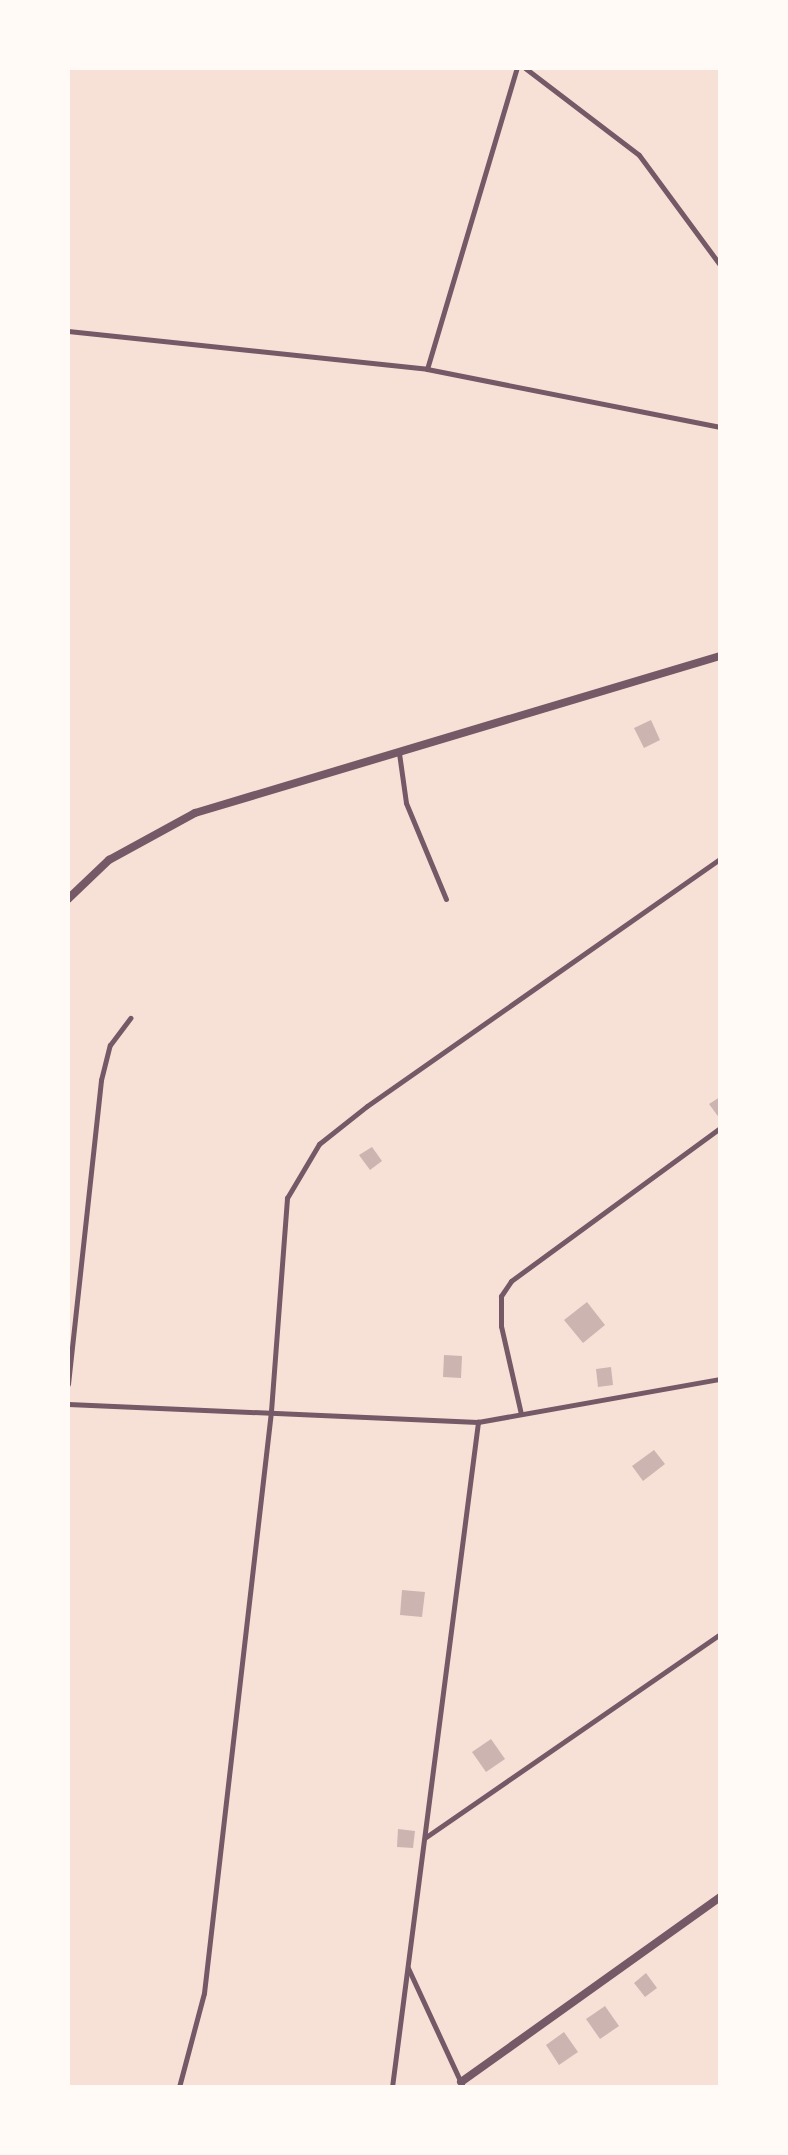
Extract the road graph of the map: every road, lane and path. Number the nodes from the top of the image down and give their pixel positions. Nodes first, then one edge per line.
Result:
1 (517, 68) edge
2 (525, 68) edge
3 (720, 265) edge
4 (68, 331) edge
5 (427, 369) junction
6 (720, 427) edge
7 (720, 656) edge
8 (399, 753) junction
9 (720, 859) edge
10 (68, 899) edge
11 (446, 899) dead end
12 (130, 1018) dead end
13 (720, 1128) edge
14 (720, 1379) edge
15 (68, 1384) edge
16 (68, 1404) edge
17 (271, 1411) junction
18 (521, 1414) junction
19 (478, 1422) junction
20 (720, 1634) edge
21 (425, 1838) junction
22 (720, 1897) edge
23 (408, 1967) junction
24 (462, 2085) edge
25 (179, 2087) edge
26 (392, 2087) edge

1 - 5 lane
2 - 3 lane
4 - 5 lane
5 - 6 lane
7 - 8 street
8 - 10 street
8 - 11 lane
9 - 17 lane
12 - 15 lane
13 - 18 lane
14 - 18 lane
16 - 17 lane
17 - 19 lane
17 - 25 lane
18 - 19 lane
19 - 21 lane
20 - 21 lane
21 - 23 lane
22 - 24 street
23 - 24 lane
23 - 26 lane

